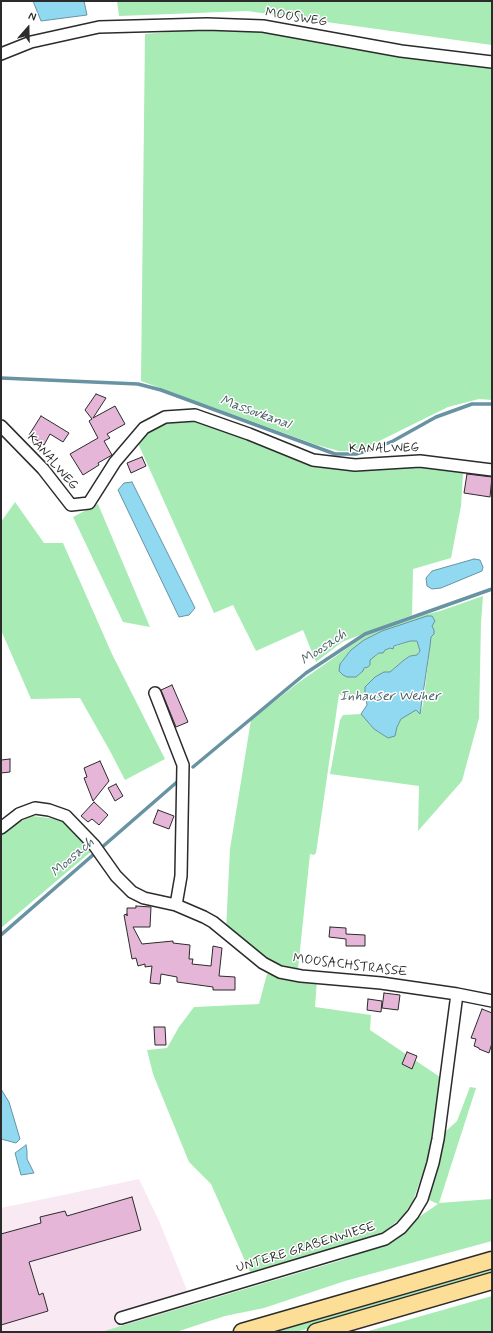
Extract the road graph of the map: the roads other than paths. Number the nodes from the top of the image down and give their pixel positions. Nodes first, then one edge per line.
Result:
1 (1, 54) edge
2 (492, 62) edge
3 (1, 426) edge
4 (492, 470) edge
5 (155, 693) dead end
6 (1, 828) edge
7 (176, 905) junction
8 (457, 994) junction
9 (492, 1001) edge
10 (492, 1260) edge
11 (492, 1281) edge
12 (121, 1318) dead end
13 (242, 1332) edge
14 (316, 1332) edge

1 - 2 street, MOOSWEG
3 - 4 street, KANALWEG
5 - 7 street
6 - 7 street, MOOSACHSTRASSE
7 - 8 street, MOOSACHSTRASSE
8 - 9 street, MOOSACHSTRASSE
8 - 12 street, UNTERE GRABENWIESE
10 - 13 highway
11 - 14 highway

